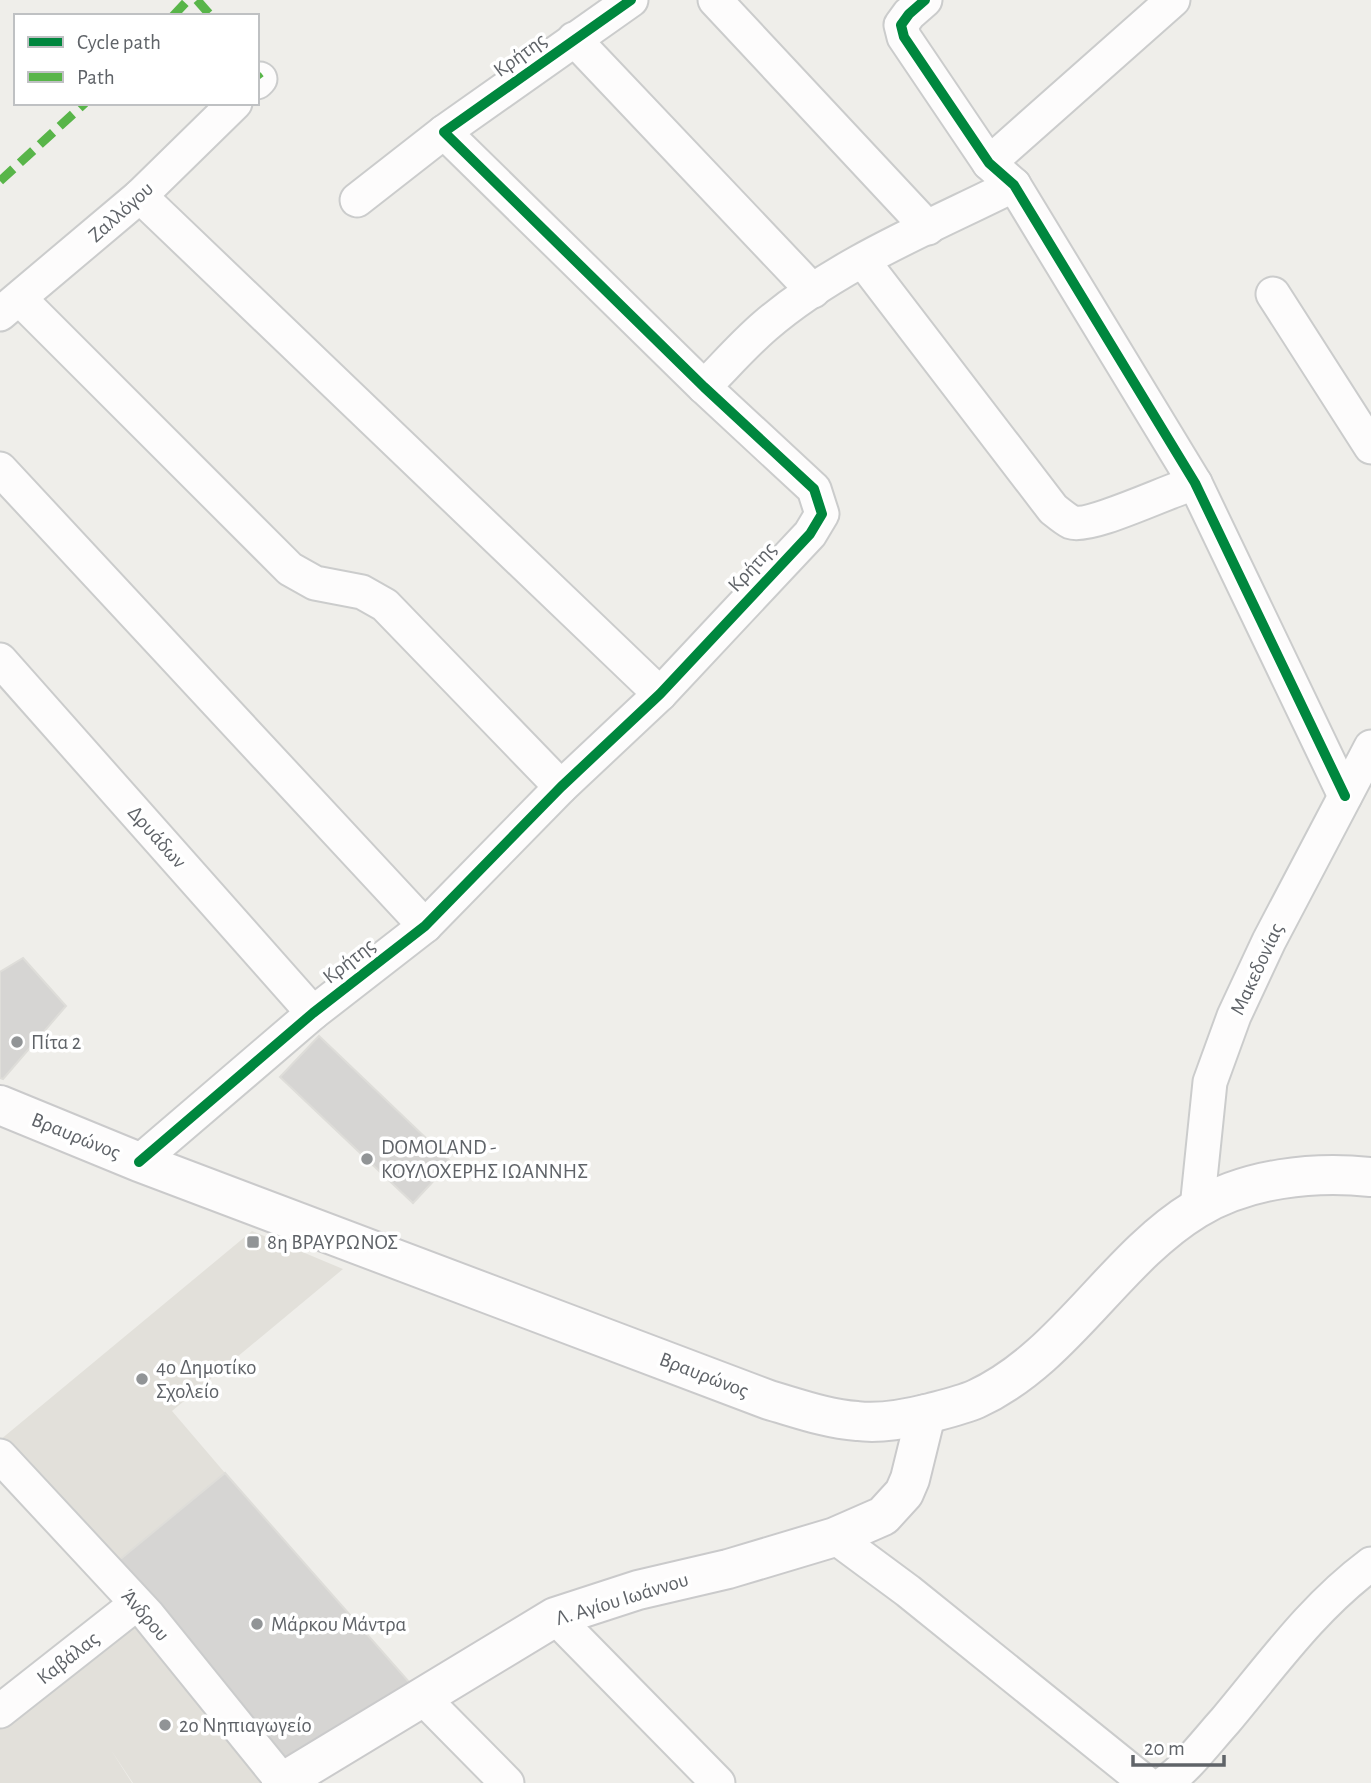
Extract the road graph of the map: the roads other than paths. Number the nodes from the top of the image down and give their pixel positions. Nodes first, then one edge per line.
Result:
1 (631, 0) edge
2 (715, 0) edge
3 (925, 0) edge
4 (1173, 0) edge
5 (573, 39) junction
6 (233, 105) edge
7 (444, 132) junction
8 (989, 163) junction
9 (1014, 185) junction
10 (140, 196) junction
11 (357, 200) dead end
12 (928, 228) junction
13 (863, 261) junction
14 (813, 291) junction
15 (1273, 294) dead end
16 (10, 307) edge
17 (704, 387) junction
18 (1371, 447) edge
19 (0, 469) edge
20 (1195, 483) junction
21 (0, 660) edge
22 (660, 694) junction
23 (1371, 747) edge
24 (561, 787) junction
25 (1345, 796) junction
26 (425, 926) junction
27 (313, 1013) junction
28 (0, 1105) edge
29 (139, 1162) junction
30 (1371, 1177) edge
31 (1197, 1208) junction
32 (926, 1414) junction
33 (0, 1455) edge
34 (835, 1537) junction
35 (1371, 1564) edge
36 (136, 1604) junction
37 (555, 1617) junction
38 (424, 1699) junction
39 (0, 1711) edge
40 (282, 1782) edge
41 (507, 1783) edge
42 (718, 1783) edge
43 (1146, 1783) edge
44 (1165, 1783) edge

1 - 5 street, Κρήτης
2 - 12 street
3 - 8 street
4 - 8 street
5 - 7 street, Κρήτης
5 - 14 street
6 - 10 street, Ζαλλόγου
7 - 11 street
7 - 17 street, Κρήτης
8 - 9 street
9 - 12 street
9 - 20 street
10 - 16 street, Ζαλλόγου
10 - 22 street
12 - 13 street
13 - 14 street
13 - 20 street
14 - 17 street
15 - 18 street
16 - 24 street
17 - 22 street, Κρήτης
19 - 26 street
20 - 25 street
21 - 27 street, Δρυάδων
22 - 24 street, Κρήτης
23 - 25 street, Μακεδονίας
24 - 26 street, Κρήτης
25 - 31 street, Μακεδονίας
26 - 27 street, Κρήτης
27 - 29 street, Κρήτης
28 - 29 main road, Βραυρώνος
29 - 32 main road, Βραυρώνος
30 - 31 main road, Βραυρώνος
31 - 32 main road, Βραυρώνος
32 - 34 main road, Λ. Αγίου Ιωάννου
33 - 36 street, Άνδρου
34 - 37 main road, Λ. Αγίου Ιωάννου
34 - 43 street
35 - 44 street
36 - 39 street, Καβάλας
36 - 40 street, Άνδρου
37 - 38 main road, Λ. Αγίου Ιωάννου
37 - 42 street
38 - 40 main road, Λ. Αγίου Ιωάννου
38 - 41 street

